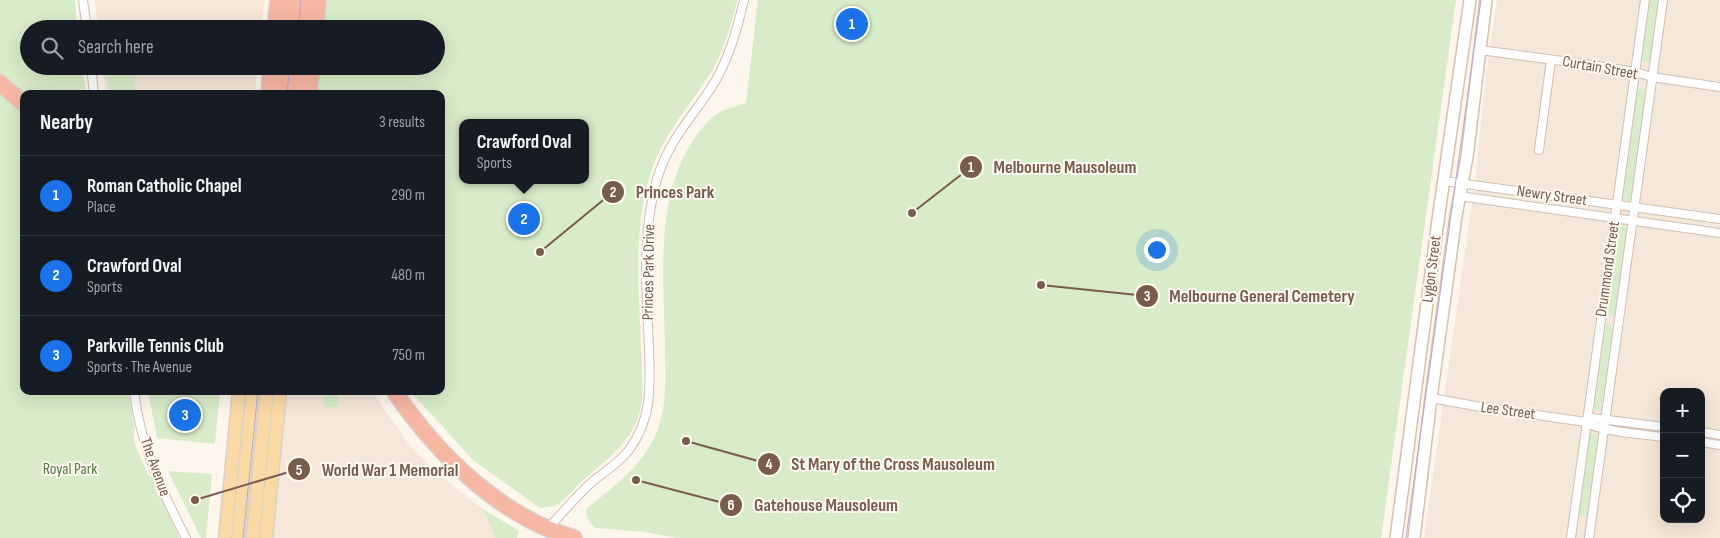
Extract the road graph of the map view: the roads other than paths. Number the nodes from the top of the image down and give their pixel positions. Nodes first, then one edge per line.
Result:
1 (83, 0) edge
2 (278, 0) edge
3 (291, 0) edge
4 (305, 0) edge
5 (318, 0) edge
6 (744, 0) edge
7 (1470, 0) edge
8 (1486, 0) edge
9 (1644, 0) edge
10 (1663, 0) edge
11 (86, 20) edge
12 (276, 20) edge
13 (289, 20) edge
14 (303, 20) edge
15 (317, 20) edge
16 (1464, 47) junction
17 (1480, 50) junction
18 (1551, 60) junction
19 (1634, 72) junction
20 (92, 75) edge
21 (270, 75) edge
22 (284, 75) edge
23 (298, 75) edge
24 (311, 75) edge
25 (1652, 78) junction
26 (0, 82) edge
27 (1720, 87) edge
28 (94, 90) edge
29 (268, 90) edge
30 (282, 90) edge
31 (296, 90) edge
32 (309, 90) edge
33 (20, 100) edge
34 (1539, 150) dead end
35 (1444, 181) junction
36 (1462, 183) junction
37 (1442, 194) junction
38 (1459, 196) junction
39 (1616, 205) junction
40 (1634, 207) junction
41 (1614, 218) junction
42 (1720, 219) edge
43 (1632, 220) junction
44 (1720, 233) edge
45 (135, 395) edge
46 (239, 395) edge
47 (253, 395) edge
48 (267, 395) edge
49 (280, 395) edge
50 (397, 395) edge
51 (1415, 396) junction
52 (1431, 398) junction
53 (1586, 422) junction
54 (1604, 424) junction
55 (1648, 425) junction
56 (1660, 426) edge
57 (1705, 433) edge
58 (1711, 434) junction
59 (1720, 435) edge
60 (1654, 436) junction
61 (1660, 437) edge
62 (1705, 443) edge
63 (1720, 445) edge
64 (544, 533) edge
65 (186, 538) edge
66 (225, 538) edge
67 (238, 538) edge
68 (253, 538) edge
69 (266, 538) edge
70 (574, 538) edge
71 (1396, 538) edge
72 (1414, 538) edge
73 (1571, 538) edge
74 (1589, 538) edge

1 - 11 street
2 - 12 highway
3 - 13 highway
4 - 14 highway
5 - 15 highway
6 - 64 street, Princes Park Drive
7 - 16 street, Lygon Street
8 - 17 street, Lygon Street
9 - 19 street, Drummond Street
10 - 25 street, Drummond Street
16 - 17 street
16 - 35 street, Lygon Street
17 - 18 street, Curtain Street
17 - 36 street, Lygon Street
18 - 19 street, Curtain Street
18 - 34 street
19 - 25 street, Curtain Street
19 - 39 street, Drummond Street
20 - 28 street
21 - 29 highway
22 - 30 highway
23 - 31 highway
24 - 32 highway
25 - 27 street, Curtain Street
25 - 40 street, Drummond Street
26 - 33 highway
35 - 36 street, Newry Street
35 - 37 street, Lygon Street
36 - 38 street, Lygon Street
36 - 39 street, Newry Street
37 - 38 street
37 - 51 street, Lygon Street
38 - 41 street, Newry Street
38 - 52 street, Lygon Street
39 - 40 street, Newry Street
39 - 41 street, Drummond Street
40 - 42 street, Newry Street
40 - 43 street, Drummond Street
41 - 43 street, Newry Street
41 - 53 street, Drummond Street
43 - 44 street, Newry Street
43 - 54 street, Drummond Street
45 - 65 street, The Avenue
46 - 66 main road
47 - 67 main road
48 - 68 main road
49 - 69 main road
50 - 64 highway
51 - 52 street
51 - 71 street, Lygon Street
52 - 53 street, Lee Street
52 - 72 street, Lygon Street
53 - 54 street, Lee Street
53 - 73 street, Drummond Street
54 - 55 street, Lee Street
54 - 60 street, Lee Street
54 - 74 street, Drummond Street
55 - 56 street, Lee Street
55 - 60 street
57 - 58 street
58 - 59 street
58 - 62 street
60 - 61 street, Lee Street
62 - 63 street
64 - 70 highway

